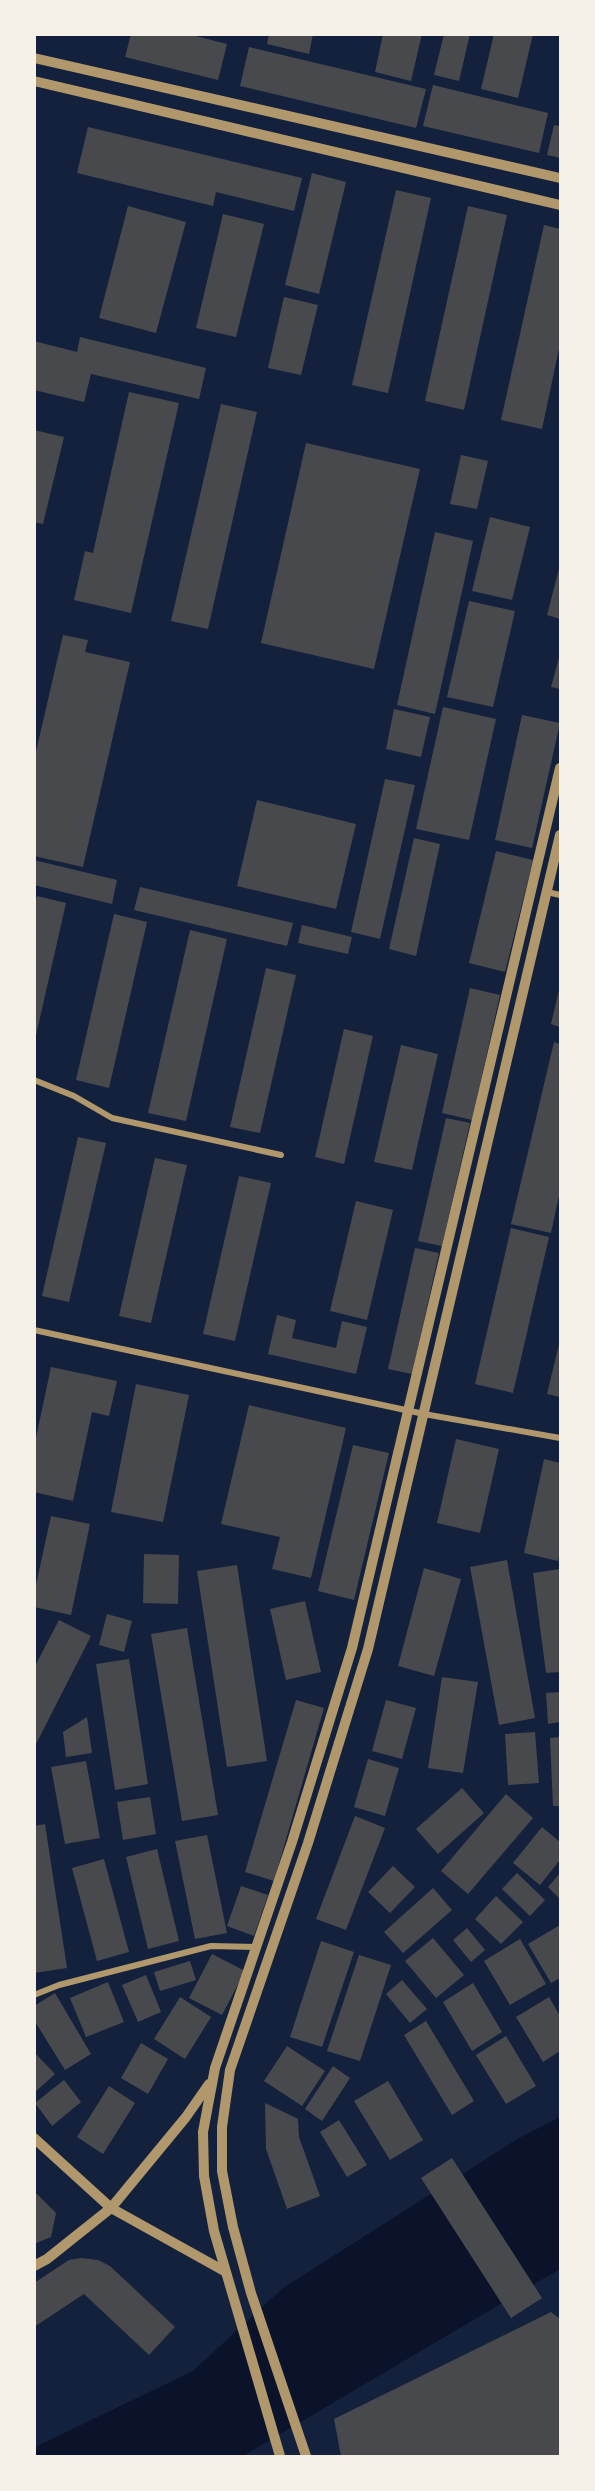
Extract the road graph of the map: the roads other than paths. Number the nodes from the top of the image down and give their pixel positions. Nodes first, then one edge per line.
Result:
1 (34, 58) edge
2 (34, 81) edge
3 (561, 178) edge
4 (561, 205) edge
5 (561, 768) edge
6 (561, 835) edge
7 (547, 892) junction
8 (561, 895) edge
9 (34, 1080) edge
10 (281, 1155) dead end
11 (34, 1330) edge
12 (410, 1410) junction
13 (424, 1414) junction
14 (561, 1438) edge
15 (256, 1947) junction
16 (34, 1995) edge
17 (214, 2074) junction
18 (34, 2138) edge
19 (111, 2208) junction
20 (34, 2266) edge
21 (226, 2272) junction
22 (280, 2457) edge
23 (306, 2457) edge

1 - 3 street
2 - 4 street
5 - 12 street
6 - 7 street
7 - 8 street
7 - 13 street
9 - 10 street
11 - 12 street
12 - 13 street
12 - 15 street
13 - 14 street
13 - 23 street
15 - 16 street
15 - 17 street
17 - 19 street
17 - 21 street
18 - 19 street
19 - 20 street
19 - 21 street
21 - 22 street

